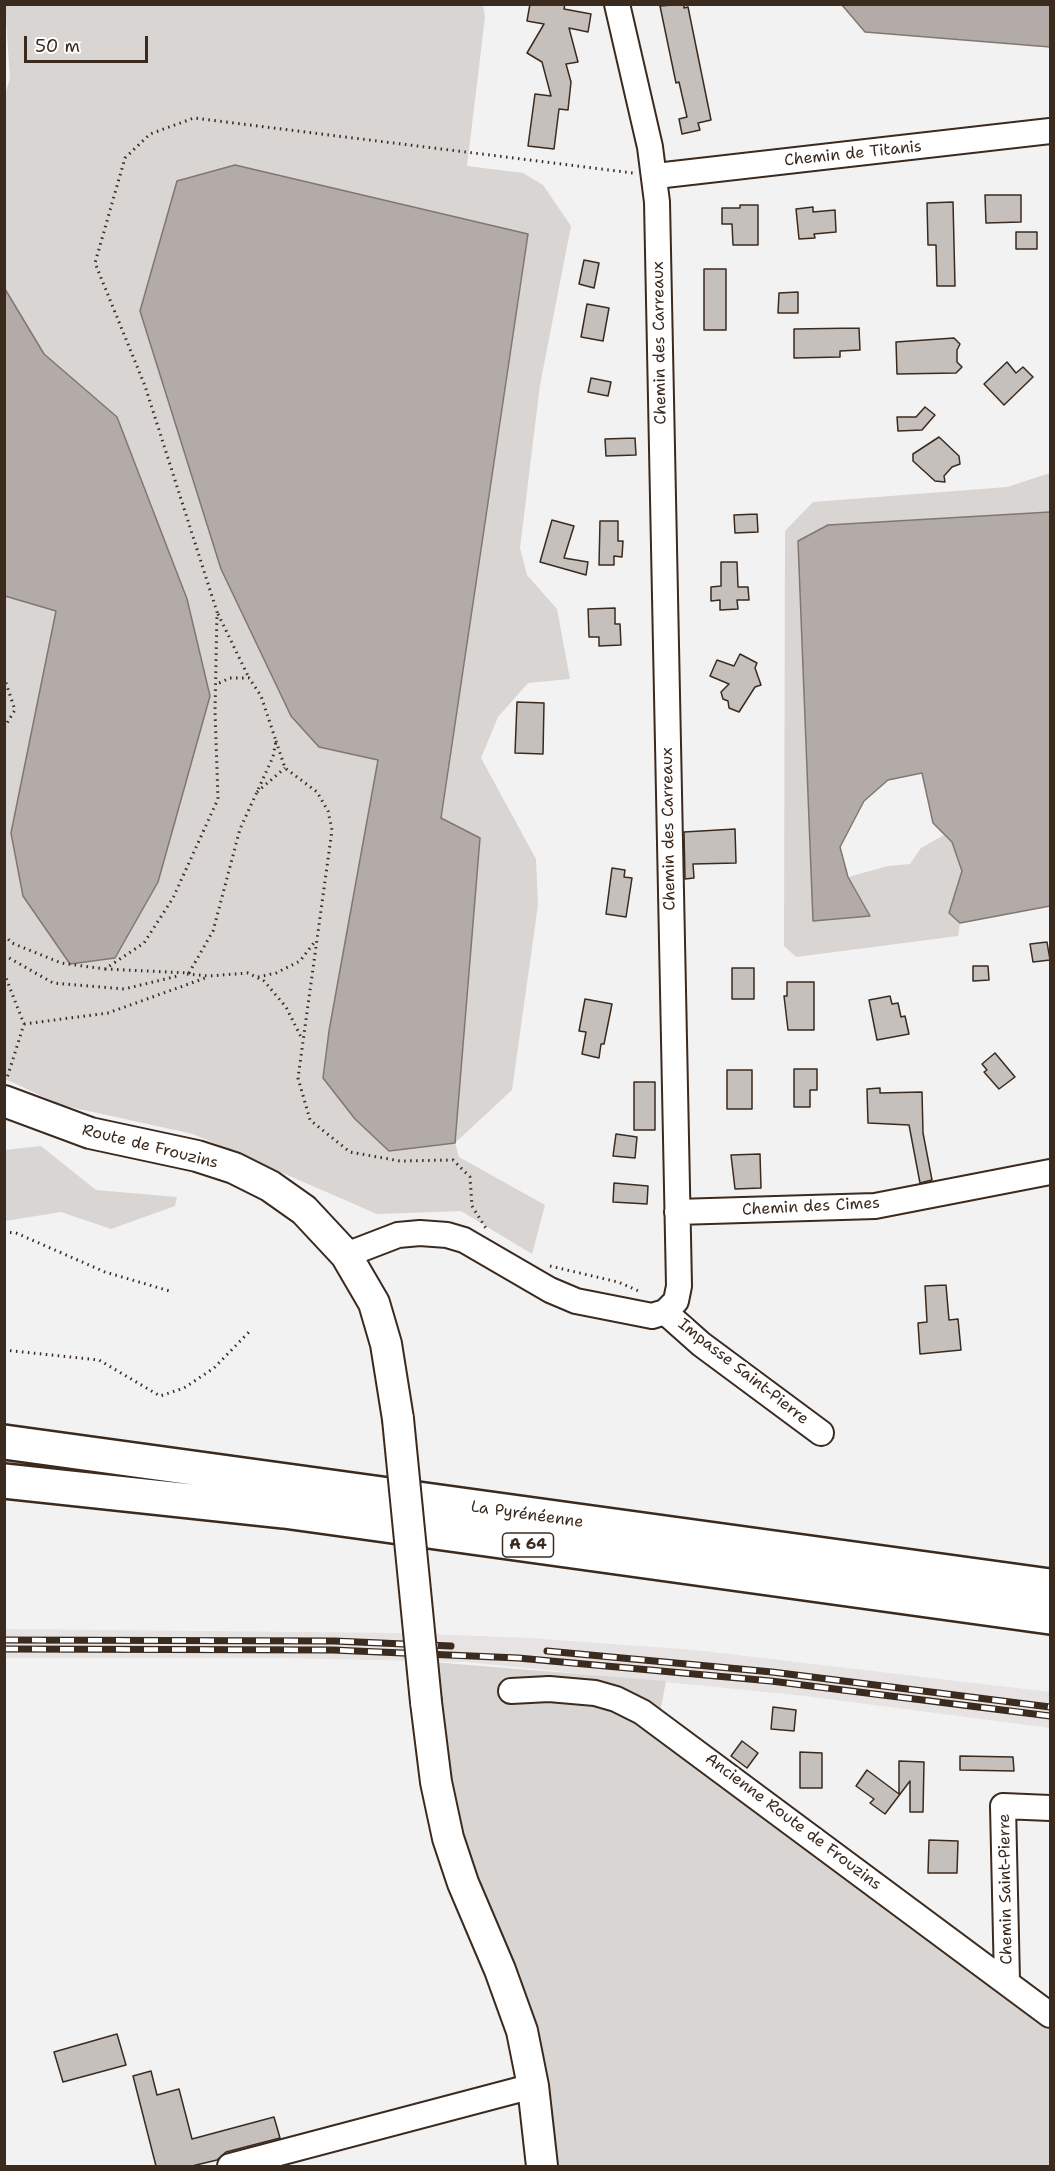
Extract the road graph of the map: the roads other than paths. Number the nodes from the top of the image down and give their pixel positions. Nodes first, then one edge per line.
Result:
1 (617, 4) edge
2 (1050, 131) edge
3 (656, 176) junction
4 (5, 1091) edge
5 (1050, 1172) edge
6 (677, 1212) junction
7 (346, 1255) junction
8 (665, 1312) junction
9 (821, 1432) dead end
10 (4, 1442) edge
11 (4, 1481) edge
12 (1050, 1586) edge
13 (1050, 1617) edge
14 (511, 1691) dead end
15 (1050, 1808) edge
16 (1007, 1981) junction
17 (1050, 2015) edge
18 (533, 2086) junction
19 (230, 2166) edge
20 (542, 2166) edge

1 - 3 street, Chemin des Carreaux
2 - 3 street, Chemin de Titanis
3 - 6 street, Chemin des Carreaux
4 - 7 main road, Route de Frouzins
5 - 6 street, Chemin des Cimes
6 - 8 street, Chemin des Carreaux
7 - 8 street
7 - 18 main road, Route de Frouzins, bridge
8 - 9 street, Impasse Saint-Pierre
10 - 12 highway, La Pyrénéenne / A 64
11 - 13 highway, La Pyrénéenne / A 64
14 - 16 street, Ancienne Route de Frouzins
15 - 16 street, Chemin Saint-Pierre
16 - 17 street, Ancienne Route de Frouzins
18 - 19 street
18 - 20 main road, Route de Frouzins

